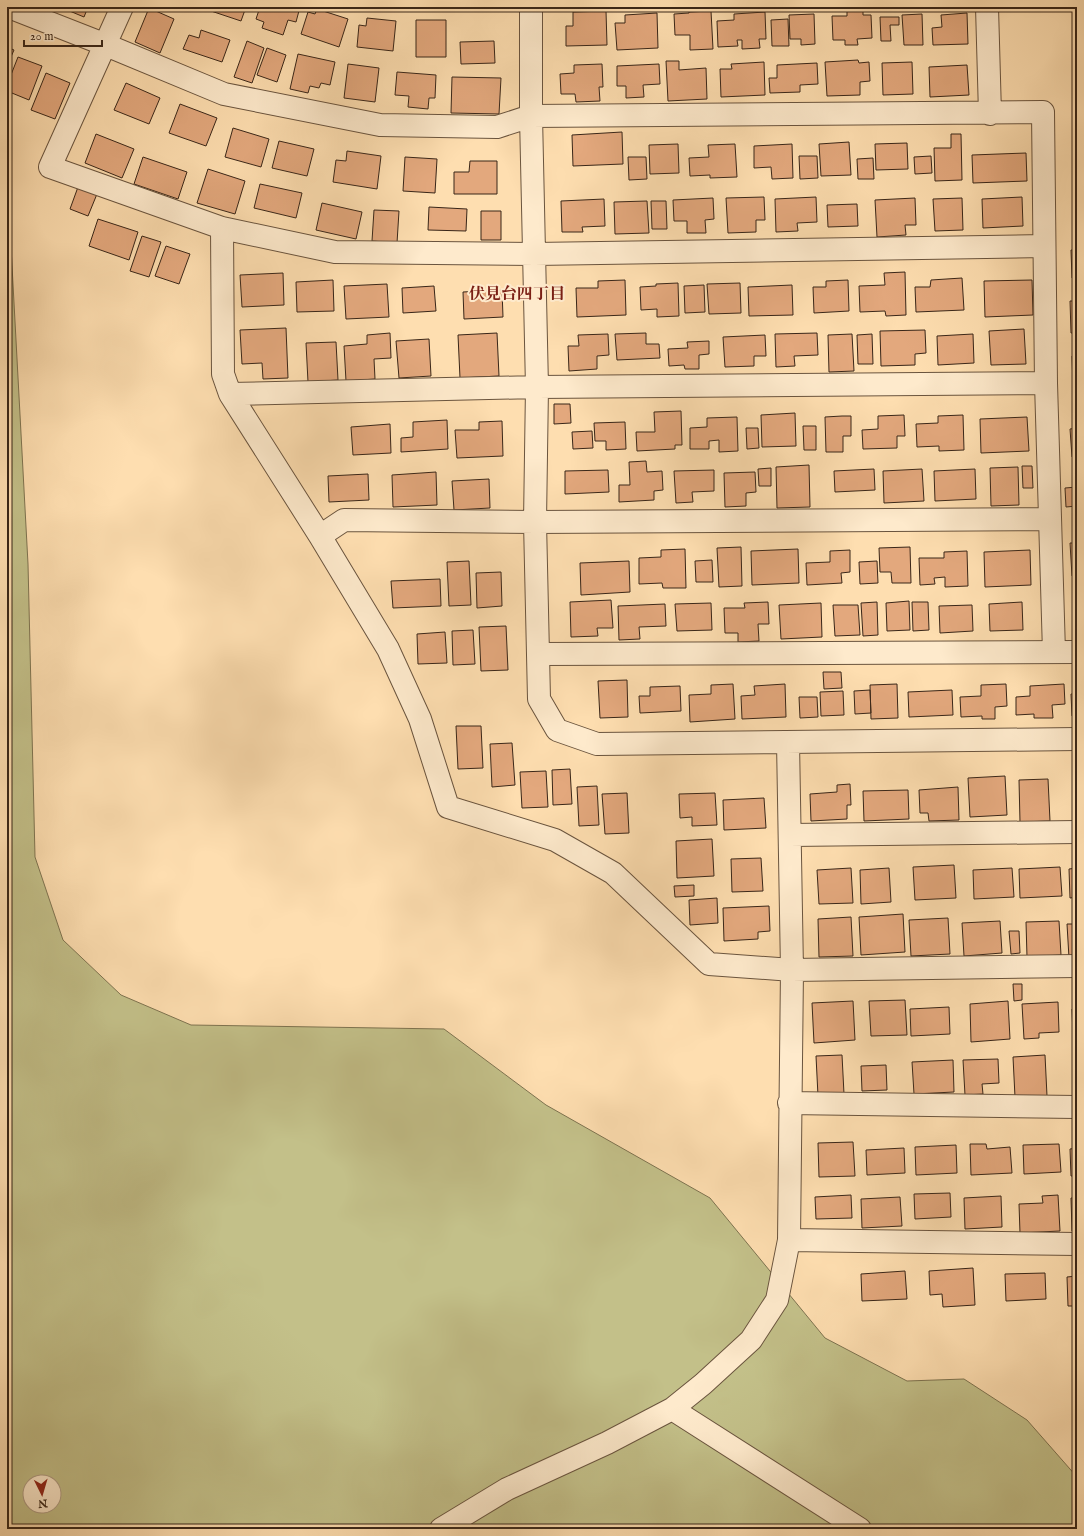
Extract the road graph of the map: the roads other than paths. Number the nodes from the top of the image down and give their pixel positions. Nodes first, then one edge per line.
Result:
1 (9, 7) edge
2 (122, 7) edge
3 (531, 7) edge
4 (988, 7) edge
5 (106, 45) junction
6 (990, 114) junction
7 (531, 116) junction
8 (222, 228) junction
9 (1044, 246) junction
10 (535, 254) junction
11 (1046, 383) junction
12 (537, 387) junction
13 (230, 394) junction
14 (1050, 519) junction
15 (535, 522) junction
16 (320, 536) junction
17 (1054, 652) junction
18 (1077, 652) edge
19 (539, 654) junction
20 (1077, 739) edge
21 (788, 742) junction
22 (1077, 832) edge
23 (790, 835) junction
24 (1077, 966) edge
25 (792, 970) junction
26 (789, 1103) junction
27 (1077, 1107) edge
28 (789, 1240) junction
29 (1077, 1244) edge
30 (672, 1409) junction
31 (442, 1529) edge
32 (860, 1529) edge

1 - 5 street
2 - 5 street
3 - 7 street
4 - 6 street
5 - 7 street
5 - 8 street
6 - 7 street
6 - 9 street
7 - 10 street
8 - 10 street
8 - 13 street
9 - 10 street
9 - 11 street
10 - 12 street
11 - 12 street
11 - 14 street
12 - 13 street
12 - 15 street
13 - 16 street
14 - 15 street
14 - 17 street
15 - 16 street
15 - 19 street
16 - 25 street
17 - 18 street
17 - 19 street
19 - 21 street
20 - 21 street
21 - 23 street
22 - 23 street
23 - 25 street
24 - 25 street
25 - 26 street
26 - 27 street
26 - 28 street
28 - 29 street
28 - 30 street
30 - 31 street
30 - 32 street

